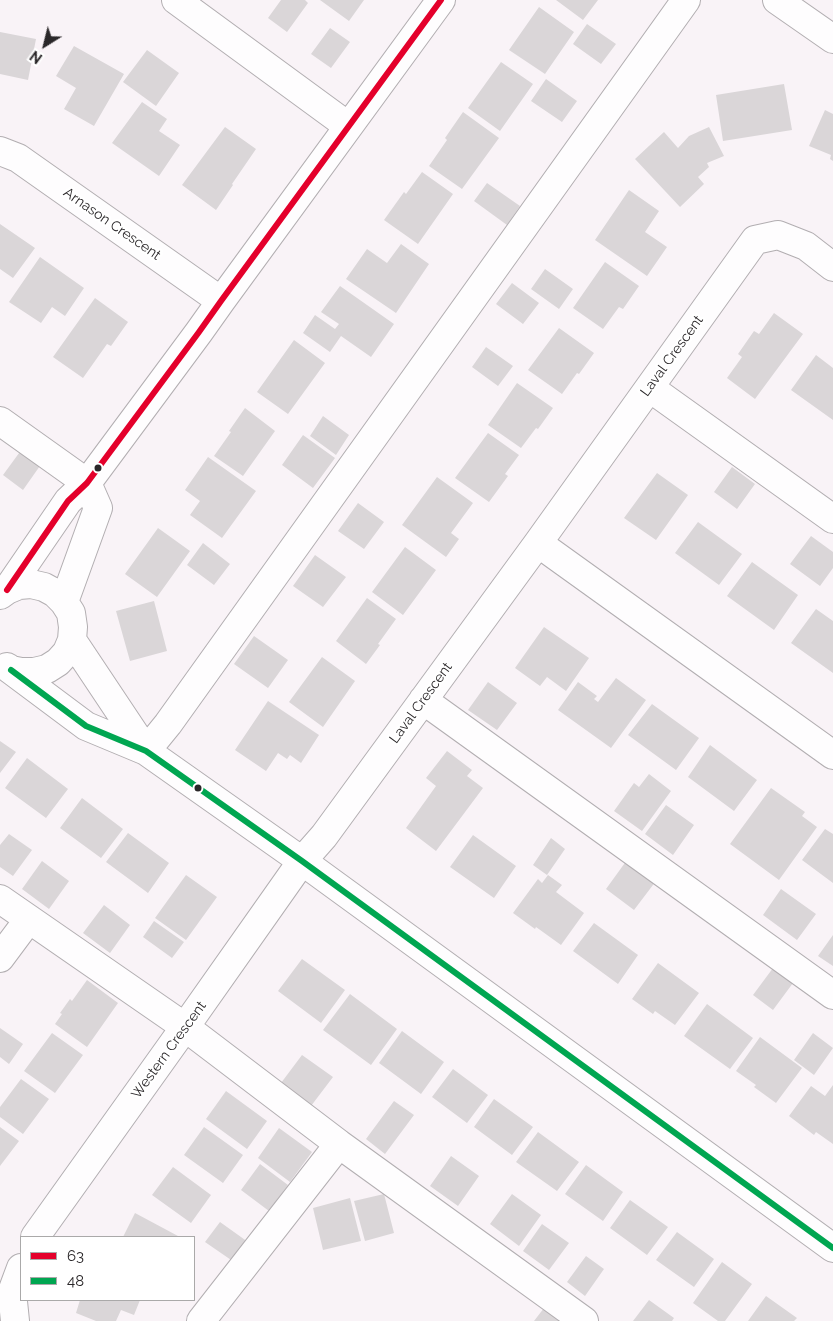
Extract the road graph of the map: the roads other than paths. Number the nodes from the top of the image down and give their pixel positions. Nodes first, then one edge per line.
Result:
1 (176, 0) edge
2 (442, 0) edge
3 (686, 0) edge
4 (777, 0) edge
5 (833, 39) edge
6 (348, 126) junction
7 (0, 152) edge
8 (833, 267) edge
9 (221, 301) junction
10 (650, 388) junction
11 (0, 421) edge
12 (87, 483) junction
13 (833, 519) edge
14 (538, 543) junction
15 (3, 593) edge
16 (64, 602) junction
17 (72, 640) junction
18 (3, 665) edge
19 (423, 700) junction
20 (146, 751) junction
21 (833, 755) edge
22 (302, 861) junction
23 (0, 899) edge
24 (29, 919) junction
25 (0, 958) edge
26 (833, 995) edge
27 (185, 1028) junction
28 (339, 1144) junction
29 (36, 1236) edge
30 (833, 1248) edge
31 (20, 1271) edge
32 (15, 1321) edge
33 (201, 1321) edge
34 (584, 1321) edge

1 - 6 street
2 - 6 street
3 - 20 street
4 - 5 street
6 - 9 street
7 - 9 street, Arnason Crescent
8 - 10 street, Laval Crescent
9 - 12 street
10 - 13 street
10 - 14 street, Laval Crescent
11 - 12 street
12 - 15 street
12 - 16 street
14 - 19 street, Laval Crescent
14 - 21 street
15 - 16 street
16 - 17 street
17 - 18 street
17 - 20 street
18 - 20 street
19 - 22 street, Laval Crescent
19 - 26 street
20 - 22 street
22 - 27 street, Western Crescent
22 - 30 street
23 - 24 street
24 - 25 street
24 - 27 street
27 - 28 street
27 - 29 street, Western Crescent
28 - 33 street
28 - 34 street
31 - 32 street

